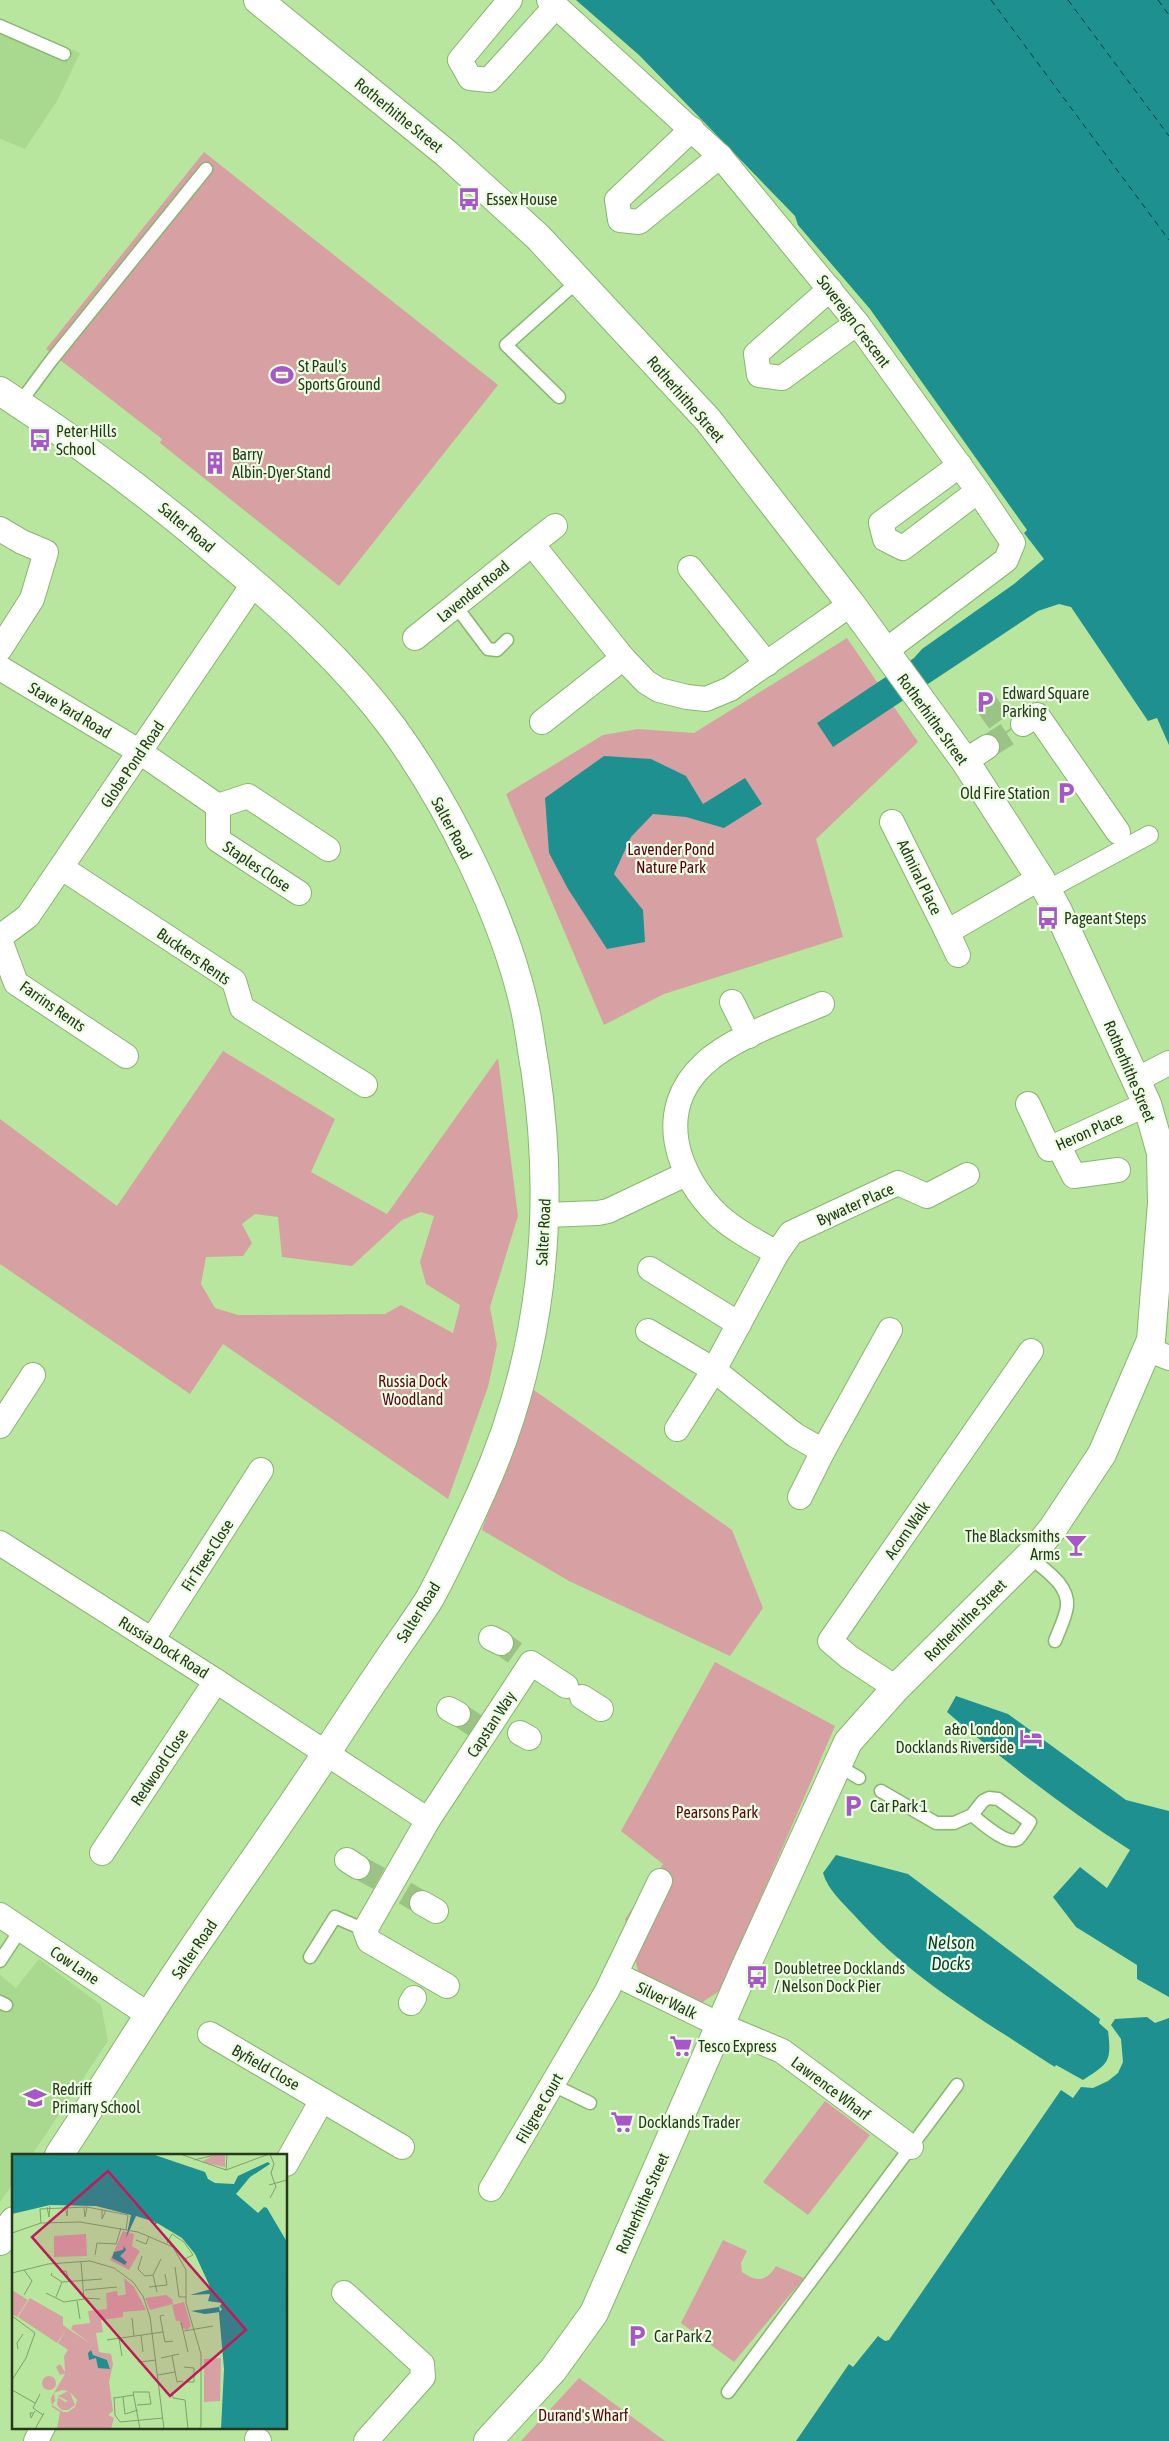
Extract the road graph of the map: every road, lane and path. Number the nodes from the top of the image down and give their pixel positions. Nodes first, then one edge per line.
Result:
1 (258, 0) edge
2 (510, 0) edge
3 (552, 3) edge
4 (0, 26) edge
5 (64, 54) dead end
6 (692, 129) junction
7 (720, 156) junction
8 (206, 169) dead end
9 (579, 280) junction
10 (830, 289) junction
11 (857, 322) junction
12 (10, 397) edge
13 (559, 397) dead end
14 (960, 465) junction
15 (978, 491) junction
16 (555, 526) dead end
17 (0, 529) edge
18 (532, 544) junction
19 (690, 568) dead end
20 (254, 583) junction
21 (851, 604) junction
22 (455, 605) junction
23 (415, 638) dead end
24 (507, 640) dead end
25 (0, 649) edge
26 (887, 656) junction
27 (623, 658) junction
28 (767, 664) junction
29 (0, 668) edge
30 (542, 722) dead end
31 (1022, 724) tunnel mouth
32 (140, 752) junction
33 (218, 806) junction
34 (892, 822) dead end
35 (1118, 832) dead end
36 (1149, 835) dead end
37 (328, 849) dead end
38 (62, 868) junction
39 (1044, 884) junction
40 (299, 893) dead end
41 (946, 932) junction
42 (0, 939) edge
43 (958, 955) dead end
44 (732, 1002) dead end
45 (822, 1004) dead end
46 (749, 1036) junction
47 (126, 1056) dead end
48 (1169, 1063) edge
49 (1136, 1080) junction
50 (365, 1085) dead end
51 (1028, 1104) dead end
52 (1147, 1104) junction
53 (1058, 1145) junction
54 (1118, 1170) dead end
55 (686, 1174) junction
56 (967, 1175) dead end
57 (546, 1215) junction
58 (777, 1253) junction
59 (650, 1269) dead end
60 (738, 1324) junction
61 (890, 1330) dead end
62 (648, 1331) dead end
63 (1031, 1352) dead end
64 (1158, 1354) edge
65 (714, 1370) junction
66 (33, 1375) dead end
67 (0, 1426) edge
68 (676, 1429) dead end
69 (823, 1451) junction
70 (261, 1470) dead end
71 (800, 1497) dead end
72 (1, 1546) edge
73 (1029, 1556) junction
74 (152, 1640) junction
75 (1055, 1640) dead end
76 (216, 1681) junction
77 (896, 1688) junction
78 (583, 1697) dead end
79 (326, 1753) junction
80 (881, 1791) dead end
81 (972, 1815) dead end
82 (428, 1820) junction
83 (102, 1853) dead end
84 (660, 1881) dead end
85 (0, 1915) edge
86 (21, 1929) junction
87 (366, 1930) junction
88 (310, 1957) dead end
89 (0, 1961) edge
90 (615, 1974) junction
91 (447, 1986) dead end
92 (150, 2016) junction
93 (720, 2025) junction
94 (210, 2034) dead end
95 (553, 2085) junction
96 (957, 2085) dead end
97 (322, 2100) junction
98 (590, 2103) dead end
99 (911, 2147) junction
100 (402, 2148) dead end
101 (60, 2154) edge
102 (288, 2160) edge
103 (491, 2189) dead end
104 (12, 2224) edge
105 (0, 2241) edge
106 (344, 2293) dead end
107 (728, 2392) dead end
108 (42, 2428) edge
109 (372, 2439) edge
110 (36, 2441) edge
111 (488, 2441) edge

1 - 9 street, Rotherhithe Street
2 - 3 street
3 - 6 street, Sovereign Crescent
4 - 5 lane
6 - 7 street, Sovereign Crescent
6 - 7 street
7 - 10 street, Sovereign Crescent
8 - 12 lane
9 - 13 lane
9 - 21 street, Rotherhithe Street
10 - 11 street, Sovereign Crescent
10 - 11 street
11 - 14 street, Sovereign Crescent
12 - 20 street, Salter Road
14 - 15 street, Sovereign Crescent
14 - 15 street
15 - 26 street, Sovereign Crescent
16 - 18 street, Lavender Road
17 - 25 street
18 - 22 street, Lavender Road
18 - 27 street
19 - 28 street
20 - 32 street, Globe Pond Road
20 - 57 street, Salter Road
21 - 26 street, Rotherhithe Street
21 - 28 street
22 - 23 street, Lavender Road
22 - 24 lane
26 - 39 street, Rotherhithe Street
27 - 28 street
27 - 30 street
29 - 32 street, Stave Yard Road
31 - 35 street
32 - 33 street
32 - 38 street, Globe Pond Road
33 - 37 street
33 - 40 street, Staples Close
34 - 41 street, Admiral Place
36 - 39 street
38 - 42 street, Globe Pond Road
38 - 50 street, Buckters Rents
39 - 41 street, Admiral Place
39 - 49 street, Rotherhithe Street
41 - 43 street, Admiral Place
42 - 47 street, Farrins Rents
44 - 46 street
45 - 46 street
46 - 55 street
48 - 49 street
49 - 52 street, Rotherhithe Street
51 - 53 street, Heron Place
52 - 53 street, Heron Place
52 - 64 street, Rotherhithe Street
53 - 54 street
55 - 57 street
55 - 58 street
56 - 58 street, Bywater Place
57 - 79 street, Salter Road
58 - 60 street, Bywater Place
59 - 60 street
60 - 65 street, Bywater Place
61 - 69 street
62 - 65 street
63 - 77 street, Acorn Walk
64 - 73 street, Rotherhithe Street
65 - 68 street, Bywater Place
65 - 69 street
66 - 67 street
69 - 71 street
70 - 74 street, Fir Trees Close
72 - 74 street, Russia Dock Road
73 - 75 lane
73 - 77 street, Rotherhithe Street
74 - 76 street, Russia Dock Road
76 - 79 street, Russia Dock Road
76 - 83 street, Redwood Close
77 - 93 street, Rotherhithe Street
78 - 82 street, Capstan Way
79 - 82 street
79 - 92 street, Salter Road
80 - 81 lane
82 - 87 street, Capstan Way
84 - 90 street
85 - 86 street, Cow Lane
86 - 89 lane
86 - 92 street, Cow Lane
87 - 88 lane
87 - 91 street
90 - 93 street, Silver Walk
90 - 95 street, Filigree Court
92 - 101 street, Salter Road
93 - 99 street, Lawrence Wharf
93 - 111 street, Rotherhithe Street
94 - 97 street, Byfield Close
95 - 98 lane
95 - 103 street, Filigree Court
96 - 99 lane
97 - 100 street, Byfield Close
97 - 102 street
99 - 107 lane
104 - 105 street
106 - 109 street
108 - 110 street

